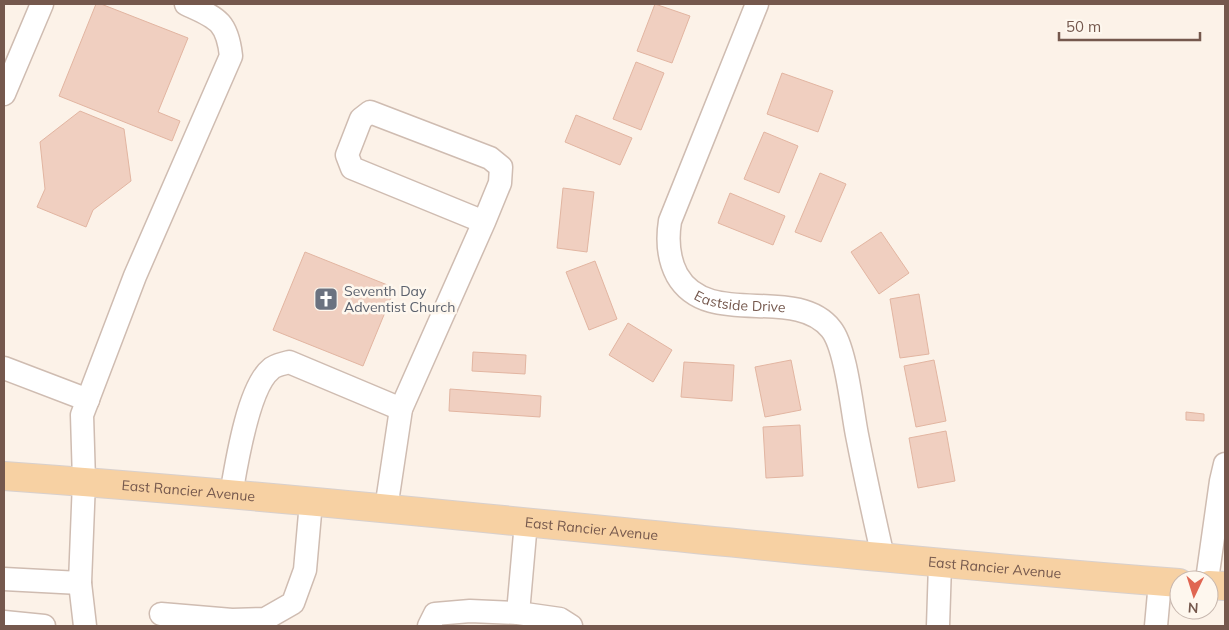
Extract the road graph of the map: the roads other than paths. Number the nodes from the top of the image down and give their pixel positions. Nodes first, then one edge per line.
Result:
1 (42, 4) edge
2 (186, 4) edge
3 (756, 4) edge
4 (4, 94) edge
5 (484, 222) junction
6 (4, 368) edge
7 (88, 400) junction
8 (401, 409) junction
9 (1225, 464) edge
10 (4, 476) edge
11 (84, 481) junction
12 (231, 495) junction
13 (311, 502) junction
14 (386, 509) junction
15 (1221, 509) edge
16 (526, 522) junction
17 (883, 558) junction
18 (940, 564) junction
19 (1209, 570) edge
20 (4, 579) edge
21 (1169, 582) edge
22 (80, 583) junction
23 (1169, 585) edge
24 (518, 613) junction
25 (161, 614) dead end
26 (4, 622) edge
27 (44, 626) edge
28 (85, 626) edge
29 (429, 626) edge
30 (571, 626) edge
31 (938, 626) edge
32 (1156, 626) edge

1 - 4 street
2 - 7 street
3 - 17 street, Eastside Drive
5 - 5 street
5 - 8 street
6 - 7 street
7 - 11 street
8 - 12 street
8 - 14 street
9 - 15 street
10 - 11 main road, East Rancier Avenue
11 - 12 main road, East Rancier Avenue
11 - 22 street
12 - 13 main road, East Rancier Avenue
13 - 14 main road, East Rancier Avenue
13 - 25 street
14 - 16 main road, East Rancier Avenue
15 - 19 street
16 - 17 main road, East Rancier Avenue
16 - 24 street
17 - 18 main road, East Rancier Avenue
18 - 21 main road, East Rancier Avenue
18 - 31 street
20 - 22 street
22 - 28 street
23 - 32 street
24 - 29 street
24 - 30 street
26 - 27 street

